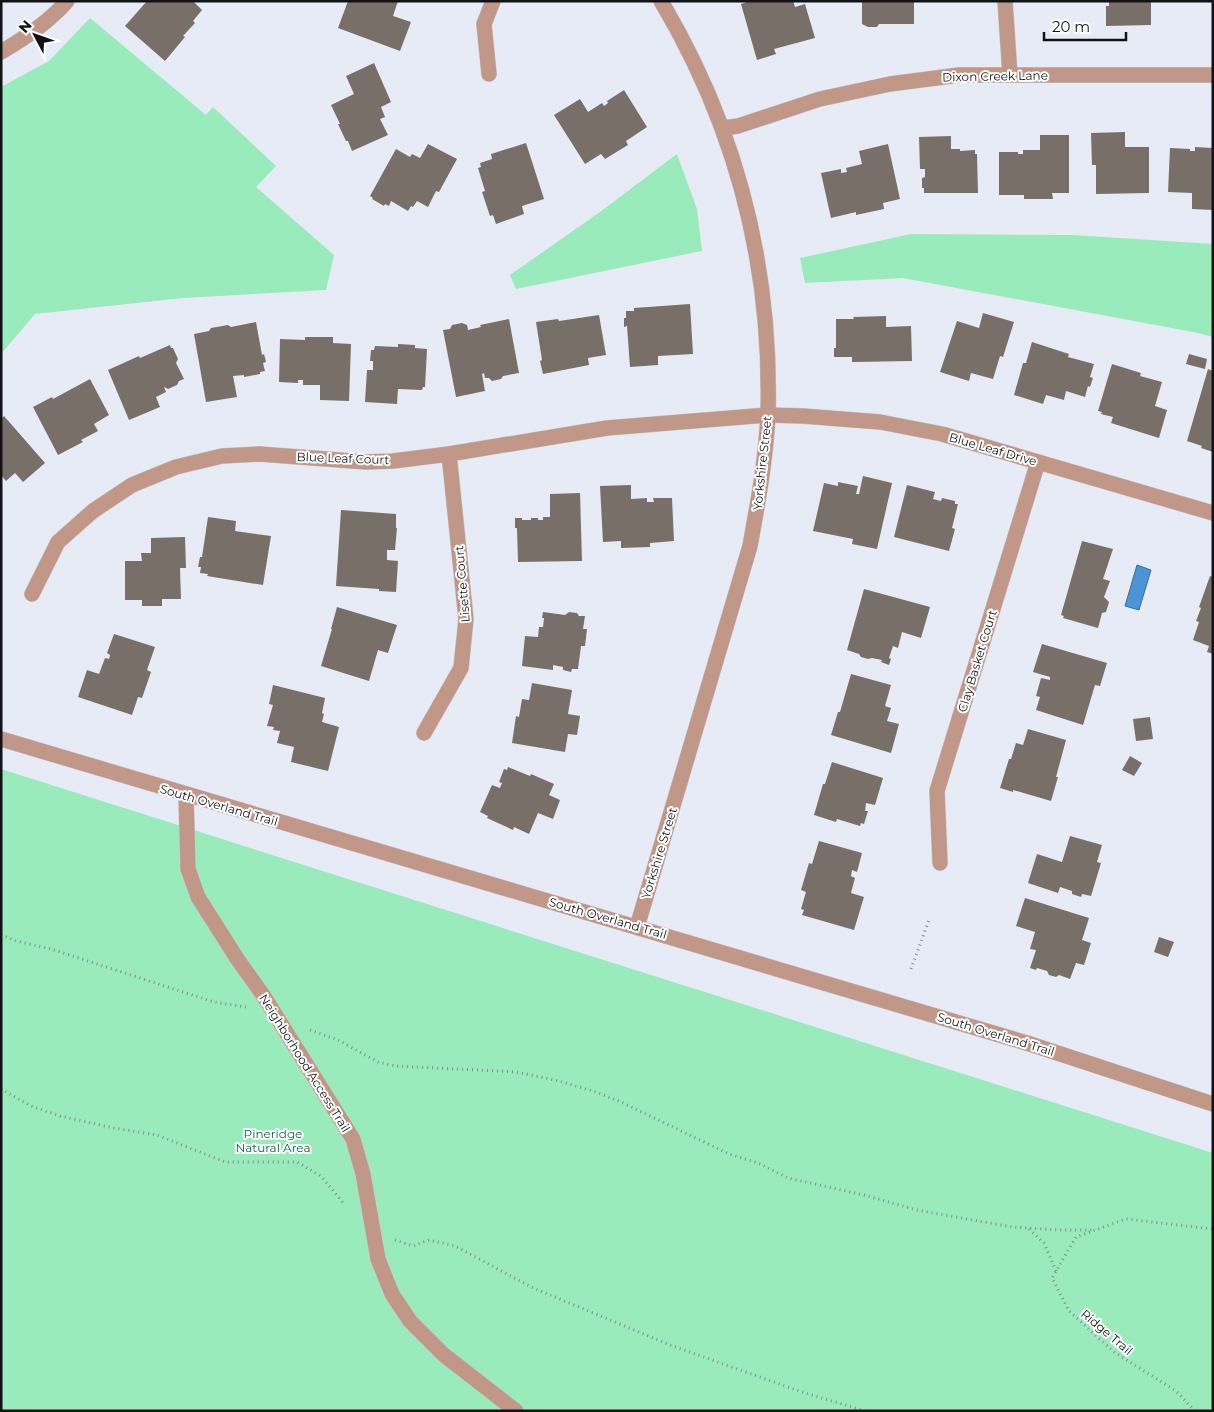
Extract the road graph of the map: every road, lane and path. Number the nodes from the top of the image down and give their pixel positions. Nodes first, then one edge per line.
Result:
1 (67, 1) edge
2 (493, 1) edge
3 (661, 1) edge
4 (1005, 1) edge
5 (1, 52) edge
6 (489, 74) dead end
7 (1010, 75) junction
8 (1213, 75) edge
9 (723, 128) junction
10 (768, 415) junction
11 (450, 454) junction
12 (1038, 462) junction
13 (1213, 513) edge
14 (32, 594) dead end
15 (424, 733) dead end
16 (1, 740) edge
17 (186, 795) junction
18 (940, 863) dead end
19 (929, 920) dead end
20 (637, 927) junction
21 (1, 936) edge
22 (911, 969) dead end
23 (274, 1012) junction
24 (306, 1028) dead end
25 (1, 1089) edge
26 (1213, 1104) edge
27 (347, 1207) dead end
28 (1029, 1228) junction
29 (1213, 1229) edge
30 (1094, 1230) junction
31 (373, 1234) junction
32 (1056, 1272) junction
33 (516, 1411) edge
34 (866, 1411) edge
35 (1195, 1411) edge

1 - 5 street
2 - 6 street
3 - 9 street, Yorkshire Street
4 - 7 street
7 - 8 street, Dixon Creek Lane
7 - 9 street, Dixon Creek Lane
9 - 10 street, Yorkshire Street
10 - 11 street, Blue Leaf Court
10 - 12 street, Blue Leaf Drive
10 - 20 street, Yorkshire Street
11 - 14 street, Blue Leaf Court
11 - 15 street, Lisette Court
12 - 13 street, Blue Leaf Drive
12 - 18 street, Clay Basket Court
16 - 17 street, South Overland Trail
17 - 20 street, South Overland Trail
17 - 23 street, Neighborhood Access Trail
19 - 22 path
20 - 26 street, South Overland Trail
21 - 23 path
23 - 31 street, Neighborhood Access Trail
24 - 28 path
25 - 27 path
28 - 30 path
28 - 32 path
29 - 30 path
30 - 32 path
31 - 33 street, Neighborhood Access Trail
31 - 34 path
32 - 35 path, Ridge Trail

